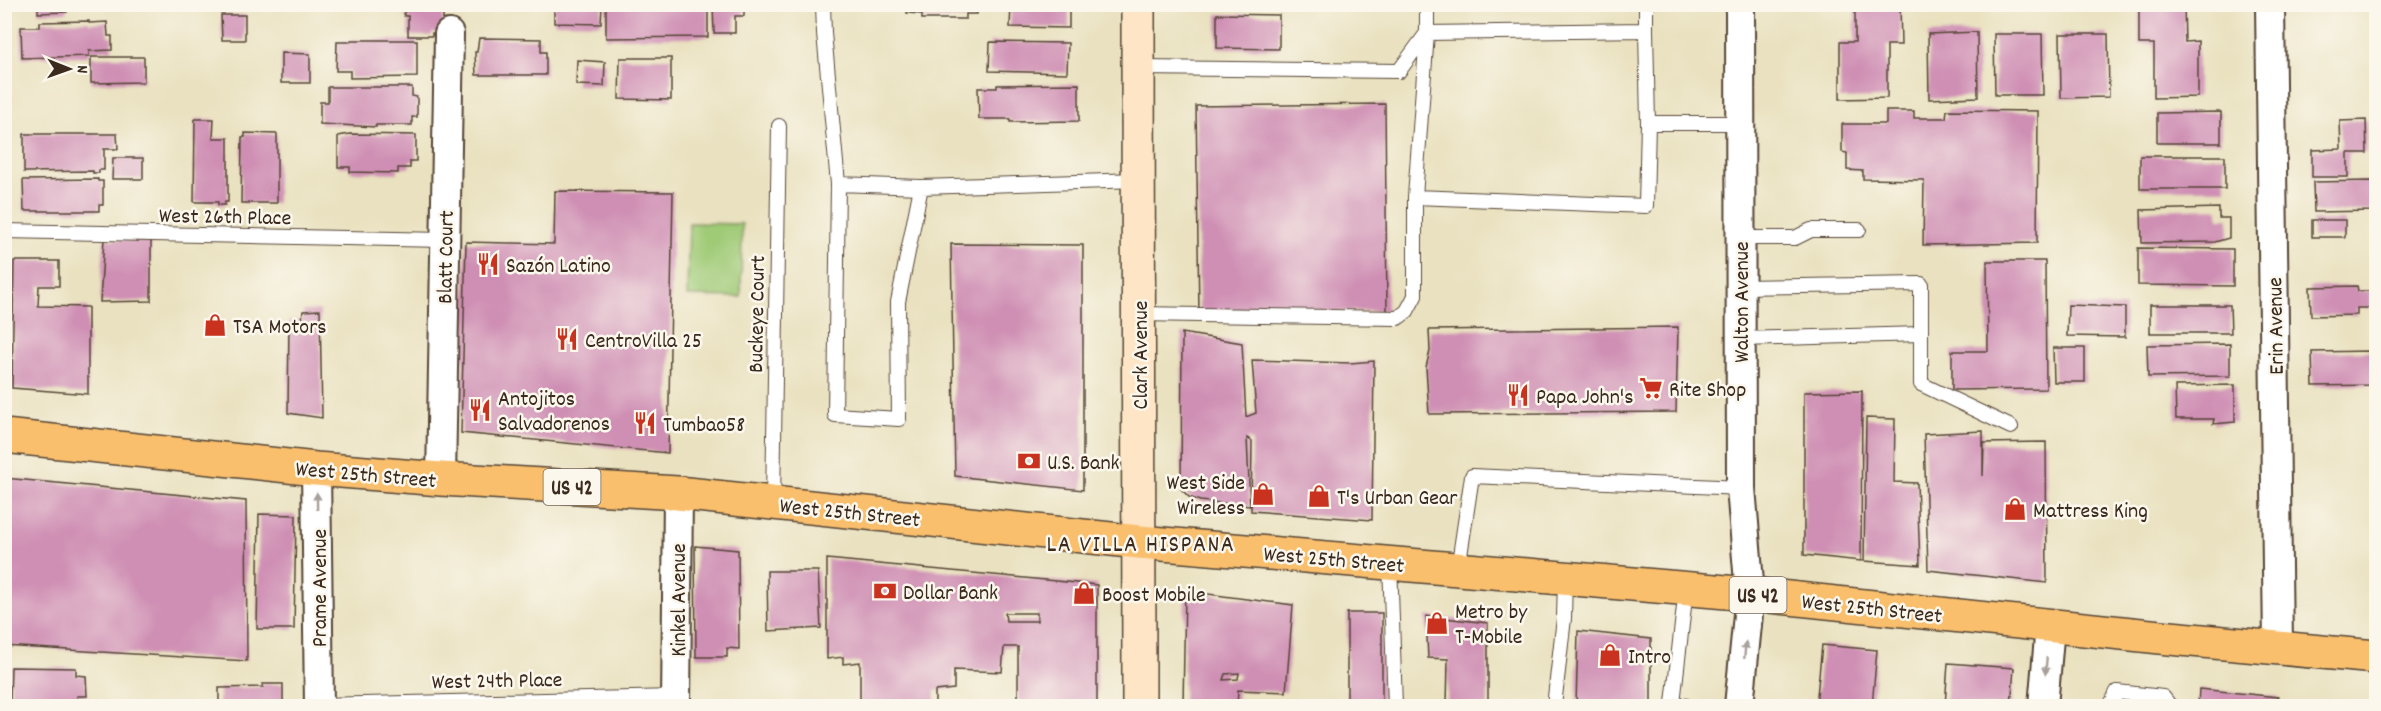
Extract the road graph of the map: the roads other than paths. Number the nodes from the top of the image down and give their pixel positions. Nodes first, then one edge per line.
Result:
1 (823, 4) edge
2 (1138, 4) edge
3 (1427, 4) edge
4 (1646, 4) edge
5 (1740, 4) edge
6 (2270, 4) edge
7 (1646, 30) junction
8 (1427, 33) junction
9 (450, 34) dead end
10 (1138, 68) junction
11 (1648, 123) junction
12 (1739, 123) junction
13 (779, 126) dead end
14 (1138, 180) junction
15 (838, 184) junction
16 (921, 187) junction
17 (1415, 197) junction
18 (1859, 230) dead end
19 (4, 231) edge
20 (1740, 238) junction
21 (444, 240) junction
22 (1740, 287) junction
23 (1138, 314) junction
24 (1921, 334) junction
25 (1740, 339) junction
26 (2011, 427) dead end
27 (4, 436) edge
28 (316, 469) junction
29 (441, 480) junction
30 (1741, 488) junction
31 (678, 494) junction
32 (773, 503) junction
33 (1139, 542) junction
34 (1390, 562) junction
35 (1458, 569) junction
36 (1565, 578) junction
37 (1686, 589) junction
38 (1750, 594) junction
39 (2050, 626) junction
40 (2278, 647) junction
41 (2376, 657) edge
42 (676, 702) edge
43 (2167, 702) edge
44 (499, 703) edge
45 (319, 706) edge
46 (1139, 706) edge
47 (1395, 706) edge
48 (1554, 706) edge
49 (1688, 706) edge
50 (1739, 706) edge
51 (2043, 706) edge
52 (2110, 706) edge

1 - 15 lane
2 - 10 street, Clark Avenue
3 - 8 lane
4 - 7 lane
5 - 12 street, Walton Avenue
6 - 40 street, Erin Avenue
7 - 8 lane
7 - 11 lane
8 - 10 lane
8 - 17 lane
9 - 21 street, Blatt Court
10 - 14 street, Clark Avenue
11 - 12 lane
11 - 17 lane
12 - 20 street, Walton Avenue
13 - 32 lane, Buckeye Court
14 - 16 lane
14 - 23 street, Clark Avenue
15 - 16 lane
15 - 16 lane
17 - 23 lane
18 - 20 lane
19 - 21 lane, West 26th Place
20 - 22 street, Walton Avenue
21 - 29 street, Blatt Court
22 - 24 lane
22 - 25 street, Walton Avenue
23 - 33 street, Clark Avenue
24 - 25 lane
24 - 26 lane
25 - 30 street, Walton Avenue
27 - 28 main road, West 25th Street / US 42
28 - 29 main road, West 25th Street / US 42
45 -> 28 street, Prame Avenue
29 - 31 main road, West 25th Street / US 42
30 - 35 lane
30 - 38 street, Walton Avenue
31 - 32 main road, West 25th Street / US 42
31 - 42 street, Kinkel Avenue
32 - 33 main road, West 25th Street / US 42
33 - 34 main road, West 25th Street / US 42
33 - 46 street, Clark Avenue
34 - 35 main road, West 25th Street / US 42
34 - 47 lane
35 - 36 main road, West 25th Street / US 42
36 - 37 main road, West 25th Street / US 42
36 - 48 lane
37 - 38 main road, West 25th Street / US 42
37 - 49 lane
38 - 39 main road, West 25th Street / US 42
50 -> 38 street, Walton Avenue
39 - 40 main road, West 25th Street / US 42
39 -> 51 street
40 - 41 main road, West 25th Street / US 42
42 - 44 lane, West 24th Place
43 - 52 lane
44 - 45 lane, West 24th Place

